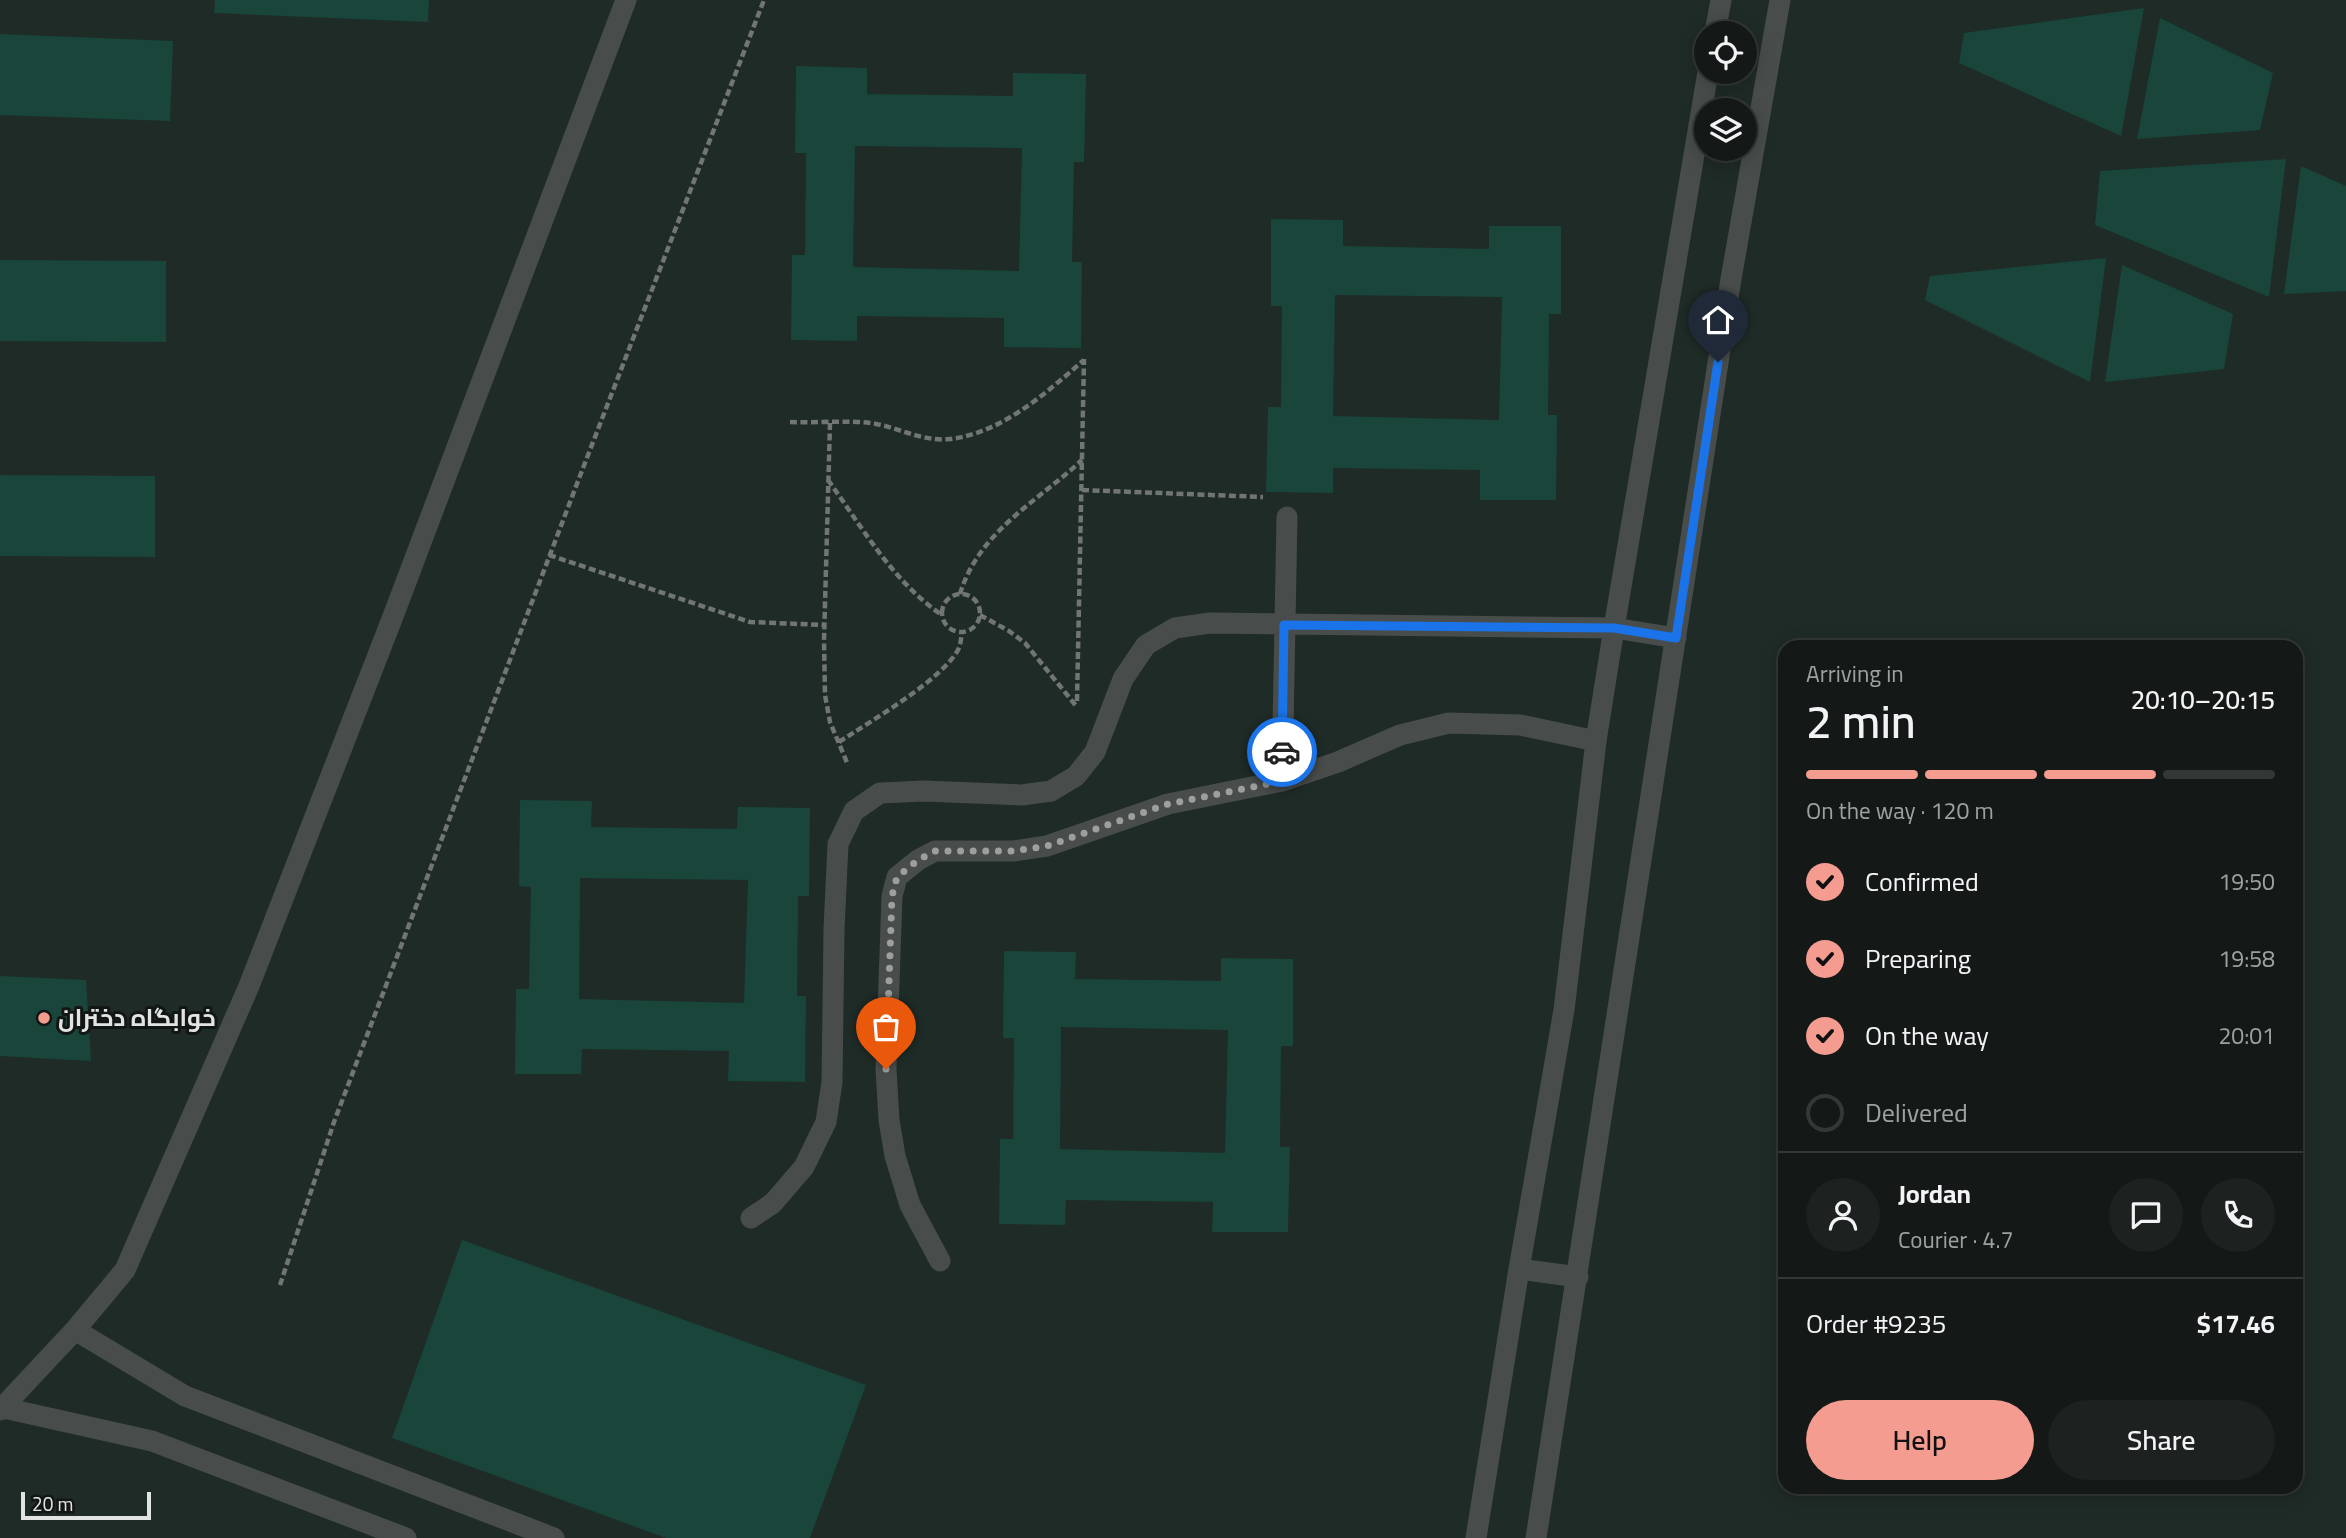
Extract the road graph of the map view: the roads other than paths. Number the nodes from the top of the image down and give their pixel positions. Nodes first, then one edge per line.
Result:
1 (626, 0) edge
2 (1721, 0) edge
3 (1780, 0) edge
4 (1717, 21) edge
5 (1706, 84) edge
6 (1287, 517) dead end
7 (1284, 625) junction
8 (1614, 628) junction
9 (1676, 638) junction
10 (1596, 741) junction
11 (1282, 781) junction
12 (751, 1218) dead end
13 (940, 1261) dead end
14 (1519, 1269) junction
15 (1578, 1277) junction
16 (75, 1330) junction
17 (2, 1409) edge
18 (406, 1538) edge
19 (554, 1538) edge
20 (1476, 1538) edge
21 (1536, 1538) edge

1 - 16 lane
2 - 4 lane
3 - 9 lane
5 - 8 lane
6 - 7 lane
7 - 8 lane
7 - 11 lane
7 - 12 lane
8 - 9 lane
8 - 10 lane
9 - 15 lane
10 - 11 lane
10 - 14 lane
11 - 13 lane
14 - 15 lane
14 - 20 lane
15 - 21 lane
16 - 17 lane
16 - 19 lane
17 - 18 lane

